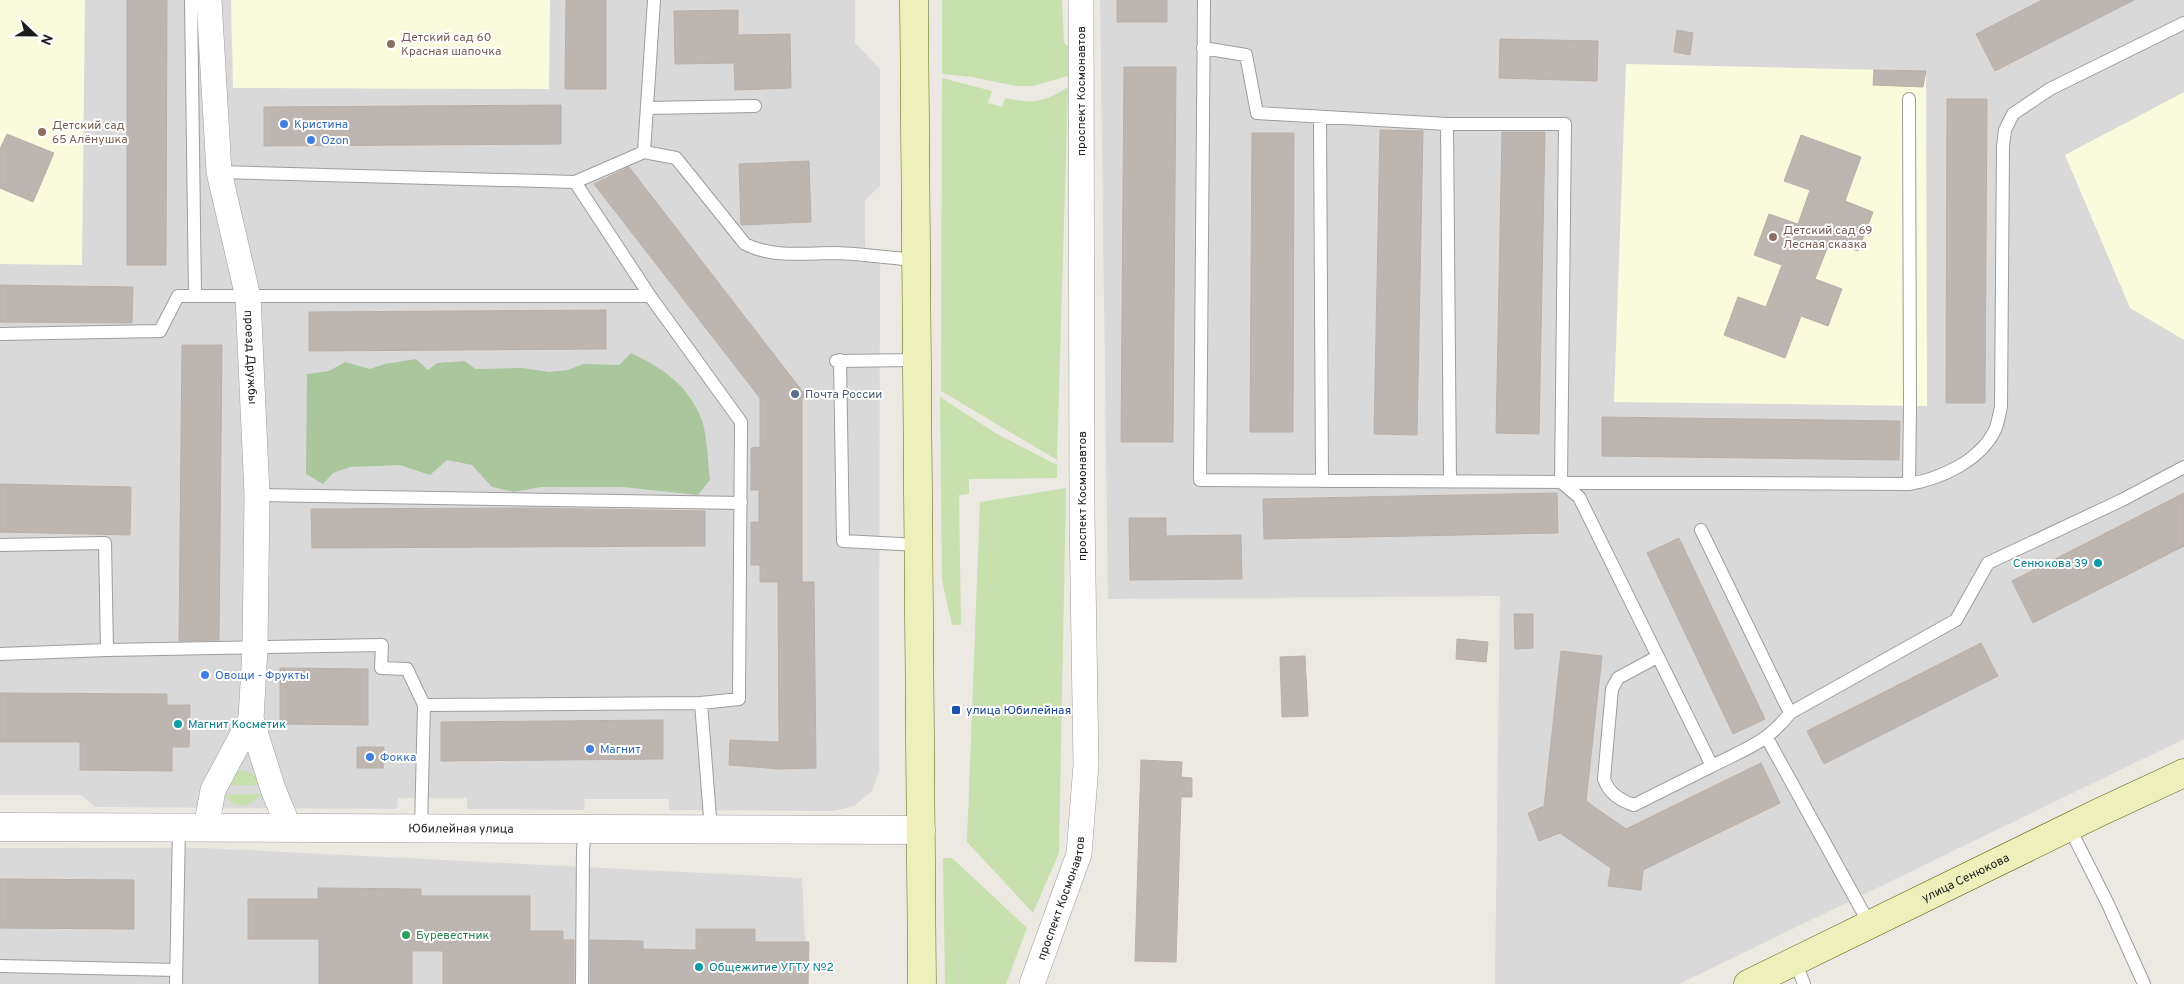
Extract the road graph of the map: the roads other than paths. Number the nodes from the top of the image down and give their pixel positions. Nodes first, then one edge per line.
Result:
1 (190, 0) edge
2 (209, 0) edge
3 (654, 0) edge
4 (914, 0) edge
5 (1081, 0) edge
6 (1204, 0) edge
7 (2184, 23) edge
8 (1203, 48) junction
9 (1909, 99) dead end
10 (755, 106) dead end
11 (647, 108) junction
12 (1320, 118) junction
13 (1447, 124) junction
14 (644, 152) junction
15 (219, 172) junction
16 (575, 182) junction
17 (917, 260) junction
18 (195, 296) junction
19 (650, 296) junction
20 (248, 297) junction
21 (0, 334) edge
22 (917, 360) junction
23 (2184, 467) edge
24 (1322, 481) junction
25 (1450, 481) junction
26 (1561, 482) junction
27 (1909, 484) junction
28 (257, 495) junction
29 (741, 503) junction
30 (1701, 530) dead end
31 (0, 545) edge
32 (919, 545) junction
33 (255, 648) junction
34 (107, 650) junction
35 (0, 654) edge
36 (1657, 657) junction
37 (701, 703) junction
38 (424, 705) junction
39 (1790, 713) junction
40 (251, 719) junction
41 (1767, 738) junction
42 (1712, 766) junction
43 (2184, 773) edge
44 (0, 827) edge
45 (2069, 827) junction
46 (180, 828) junction
47 (206, 828) junction
48 (289, 828) junction
49 (421, 828) junction
50 (585, 829) junction
51 (712, 830) junction
52 (921, 830) junction
53 (1870, 925) junction
54 (0, 966) edge
55 (176, 970) junction
56 (1799, 973) edge
57 (176, 984) edge
58 (582, 984) edge
59 (922, 984) edge
60 (1032, 984) edge
61 (1748, 984) edge
62 (2144, 984) edge

1 - 18 lane
2 - 15 street, проезд Дружбы
3 - 11 lane
4 - 17 main road
5 - 60 street, проспект Космонавтов
6 - 8 lane
7 - 27 lane
8 - 12 lane
8 - 24 lane
9 - 27 lane
10 - 11 lane
11 - 14 lane
12 - 13 lane
12 - 24 lane
13 - 25 lane
13 - 26 lane
14 - 16 lane
14 - 17 lane
15 - 16 lane
15 - 20 street, проезд Дружбы
16 - 19 lane
17 - 22 main road
18 - 20 lane
18 - 21 lane
19 - 20 lane
19 - 29 lane
20 - 28 street, проезд Дружбы
22 - 32 main road
22 - 32 lane
23 - 39 lane
24 - 25 lane
25 - 26 lane
26 - 27 lane
26 - 36 lane
28 - 29 lane
28 - 33 street, проезд Дружбы
29 - 37 lane
30 - 39 lane
31 - 34 lane
32 - 52 main road
33 - 34 lane
33 - 38 lane
33 - 40 street, проезд Дружбы
34 - 35 lane
36 - 42 lane
36 - 42 lane
37 - 38 lane
37 - 51 lane
38 - 49 lane
39 - 41 lane
40 - 47 street, проезд Дружбы
40 - 48 street, проезд Дружбы
41 - 42 lane
41 - 53 lane
43 - 45 main road, улица Сенюкова
44 - 46 street, Юбилейная улица
45 - 53 main road, улица Сенюкова
45 - 62 lane
46 - 47 street, Юбилейная улица
46 - 55 lane
47 - 48 street, Юбилейная улица
48 - 49 street, Юбилейная улица
49 - 50 street, Юбилейная улица
50 - 51 street, Юбилейная улица
50 - 58 lane
51 - 52 street, Юбилейная улица
52 - 59 main road
53 - 56 main road, улица Сенюкова
54 - 55 lane
55 - 57 lane
56 - 61 main road, улица Сенюкова

